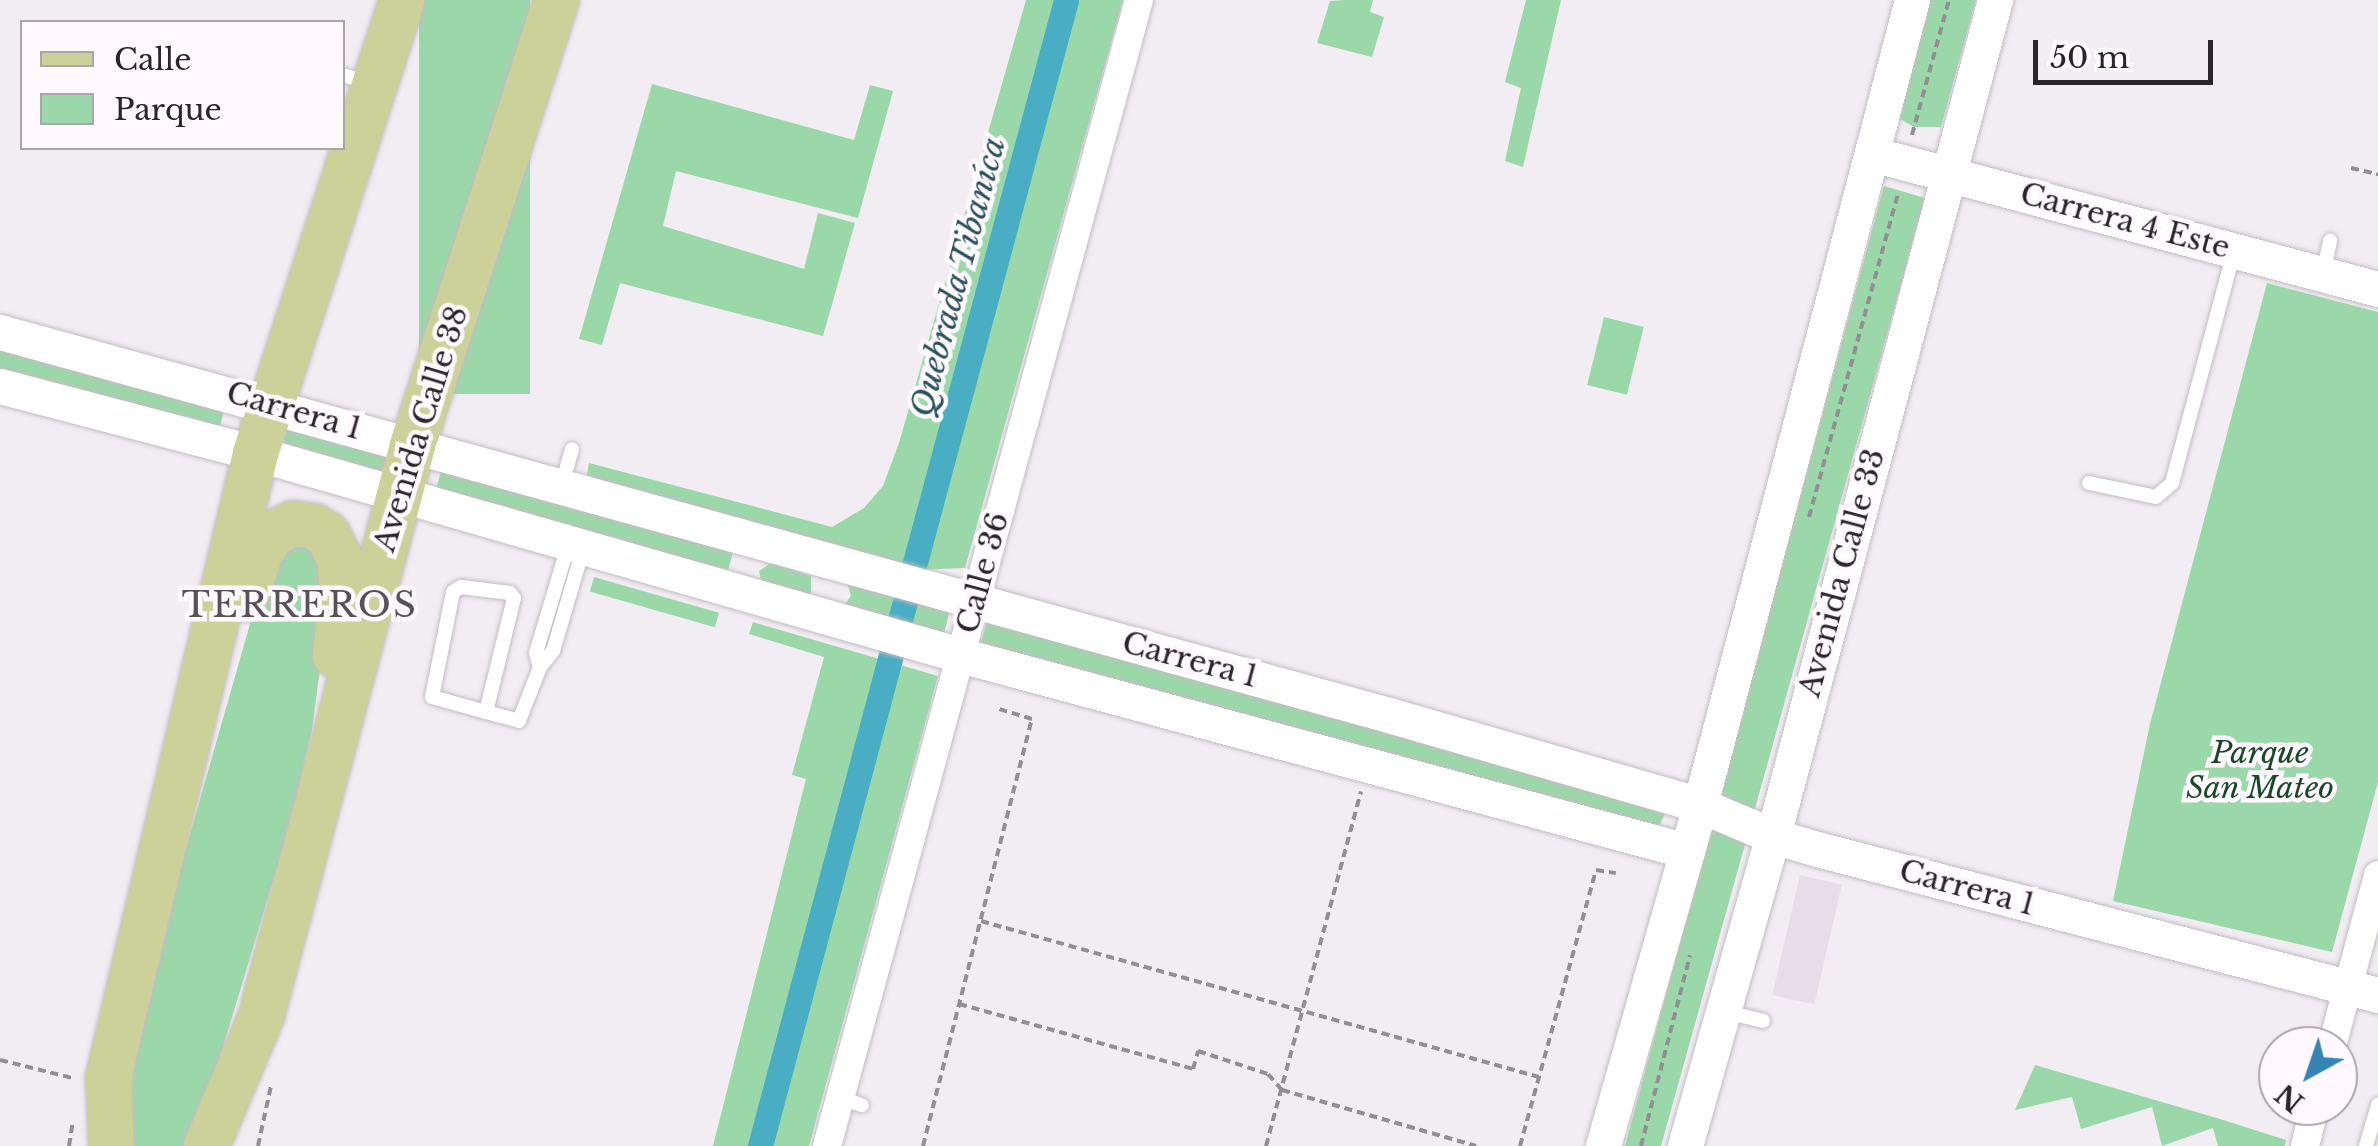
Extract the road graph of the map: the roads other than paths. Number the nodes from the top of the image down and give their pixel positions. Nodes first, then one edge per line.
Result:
1 (401, 0) edge
2 (556, 0) edge
3 (1139, 0) edge
4 (1912, 0) edge
5 (1995, 0) edge
6 (360, 80) edge
7 (345, 134) edge
8 (340, 150) edge
9 (1872, 154) junction
10 (1948, 174) junction
11 (2234, 250) junction
12 (2378, 289) edge
13 (0, 332) edge
14 (0, 386) edge
15 (270, 403) junction
16 (412, 445) junction
17 (572, 450) dead end
18 (255, 452) junction
19 (2089, 483) dead end
20 (560, 490) junction
21 (400, 494) junction
22 (576, 544) junction
23 (777, 547) junction
24 (811, 557) junction
25 (743, 592) junction
26 (975, 601) junction
27 (801, 608) junction
28 (960, 655) junction
29 (486, 712) junction
30 (324, 776) junction
31 (1700, 805) junction
32 (167, 821) junction
33 (1772, 836) junction
34 (1687, 851) junction
35 (2378, 875) edge
36 (2371, 932) edge
37 (2363, 991) edge
38 (1724, 1012) junction
39 (260, 1016) junction
40 (1763, 1021) dead end
41 (2343, 1026) edge
42 (90, 1078) junction
43 (2378, 1105) edge
44 (92, 1146) edge
45 (110, 1146) edge
46 (206, 1146) edge
47 (237, 1146) edge
48 (826, 1146) edge
49 (1604, 1146) edge
50 (1685, 1146) edge
51 (2366, 1146) edge

1 - 6 main road
2 - 16 main road, Avenida Calle 38
3 - 26 street, Calle 36
4 - 9 street
5 - 10 street, Avenida Calle 33
6 - 7 main road
8 - 15 main road
9 - 10 street, Carrera 4 Este
9 - 31 street
10 - 11 street, Carrera 4 Este
10 - 33 street, Avenida Calle 33
11 - 12 street, Carrera 4 Este
11 - 19 lane
13 - 15 street, Carrera 1
14 - 18 street, Carrera 1
15 - 16 street, Carrera 1
15 - 18 main road
16 - 20 street, Carrera 1
16 - 21 main road, Avenida Calle 38
17 - 20 lane
18 - 21 street, Carrera 1
18 - 32 main road
20 - 23 street, Carrera 1
21 - 22 street, Carrera 1
21 - 30 main road, Avenida Calle 38
22 - 25 street, Carrera 1
22 - 29 lane
23 - 24 street, Carrera 1
23 - 25 street
24 - 26 street, Carrera 1
24 - 27 street
25 - 27 street, Carrera 1
26 - 28 street, Calle 36
26 - 31 street, Carrera 1
27 - 28 street, Carrera 1
28 - 34 street, Carrera 1
28 - 48 street, Calle 36
29 - 29 lane
30 - 32 main road
30 - 39 main road, Avenida Calle 38
31 - 33 street, Carrera 1
31 - 34 street
32 - 42 main road
33 - 37 street, Carrera 1
33 - 38 street, Avenida Calle 33
34 - 49 street
35 - 36 street
36 - 37 street
37 - 41 street
38 - 40 lane
38 - 50 street, Avenida Calle 33
39 - 46 main road, Avenida Calle 38
39 - 47 main road
42 - 44 main road
42 - 45 main road
43 - 51 lane

